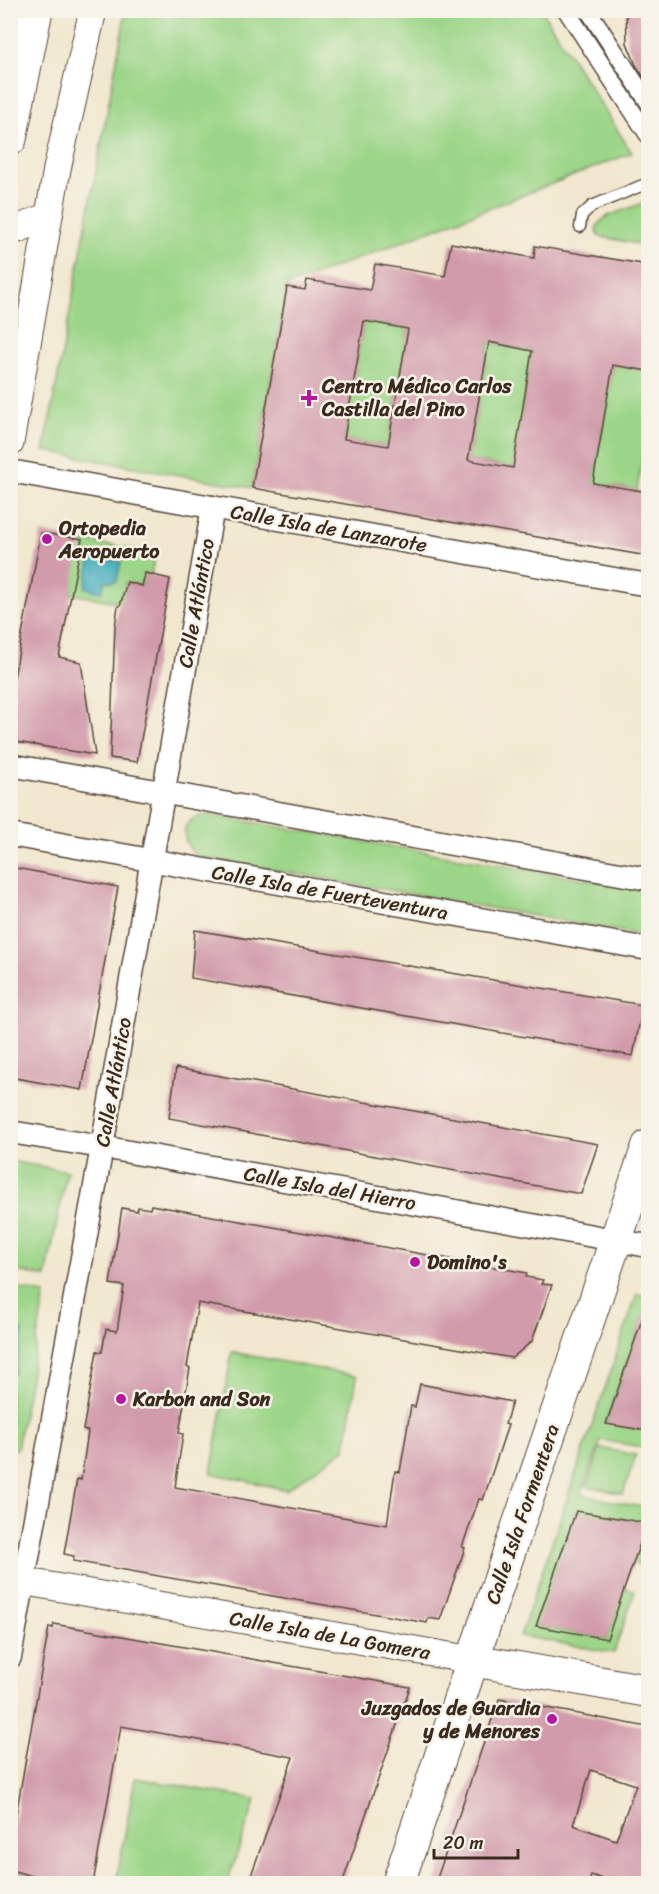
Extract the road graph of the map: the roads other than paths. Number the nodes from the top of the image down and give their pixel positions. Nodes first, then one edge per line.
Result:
1 (36, 10) edge
2 (93, 10) edge
3 (566, 10) edge
4 (588, 10) edge
5 (648, 102) edge
6 (648, 135) edge
7 (10, 139) edge
8 (648, 183) edge
9 (48, 216) junction
10 (580, 227) dead end
11 (10, 228) edge
12 (10, 442) edge
13 (10, 471) edge
14 (213, 507) junction
15 (648, 585) edge
16 (10, 765) edge
17 (163, 792) junction
18 (10, 835) edge
19 (152, 860) junction
20 (648, 879) edge
21 (648, 949) edge
22 (10, 1132) edge
23 (648, 1146) edge
24 (102, 1147) junction
25 (615, 1240) junction
26 (648, 1246) edge
27 (17, 1580) edge
28 (10, 1657) edge
29 (472, 1660) junction
30 (648, 1691) edge
31 (398, 1884) edge

1 - 7 main road
2 - 9 street
3 - 6 street
4 - 5 street
8 - 10 lane
9 - 11 street
9 - 12 street
13 - 14 street, Calle Isla de Lanzarote
14 - 15 street, Calle Isla de Lanzarote
14 - 17 street, Calle Atlántico
16 - 17 street
17 - 19 street, Calle Atlántico
17 - 20 street
18 - 19 street, Calle Isla de Fuerteventura
19 - 21 street, Calle Isla de Fuerteventura
19 - 24 street, Calle Atlántico
22 - 24 street, Calle Isla del Hierro
23 - 25 main road, Calle Isla Formentera
24 - 25 street, Calle Isla del Hierro
24 - 27 street, Calle Atlántico
25 - 26 street, Calle Isla del Hierro
25 - 29 main road, Calle Isla Formentera
27 - 28 street, Calle Atlántico
27 - 29 street, Calle Isla de La Gomera
29 - 30 main road, Calle Isla de La Gomera
29 - 31 main road, Calle Isla Formentera

